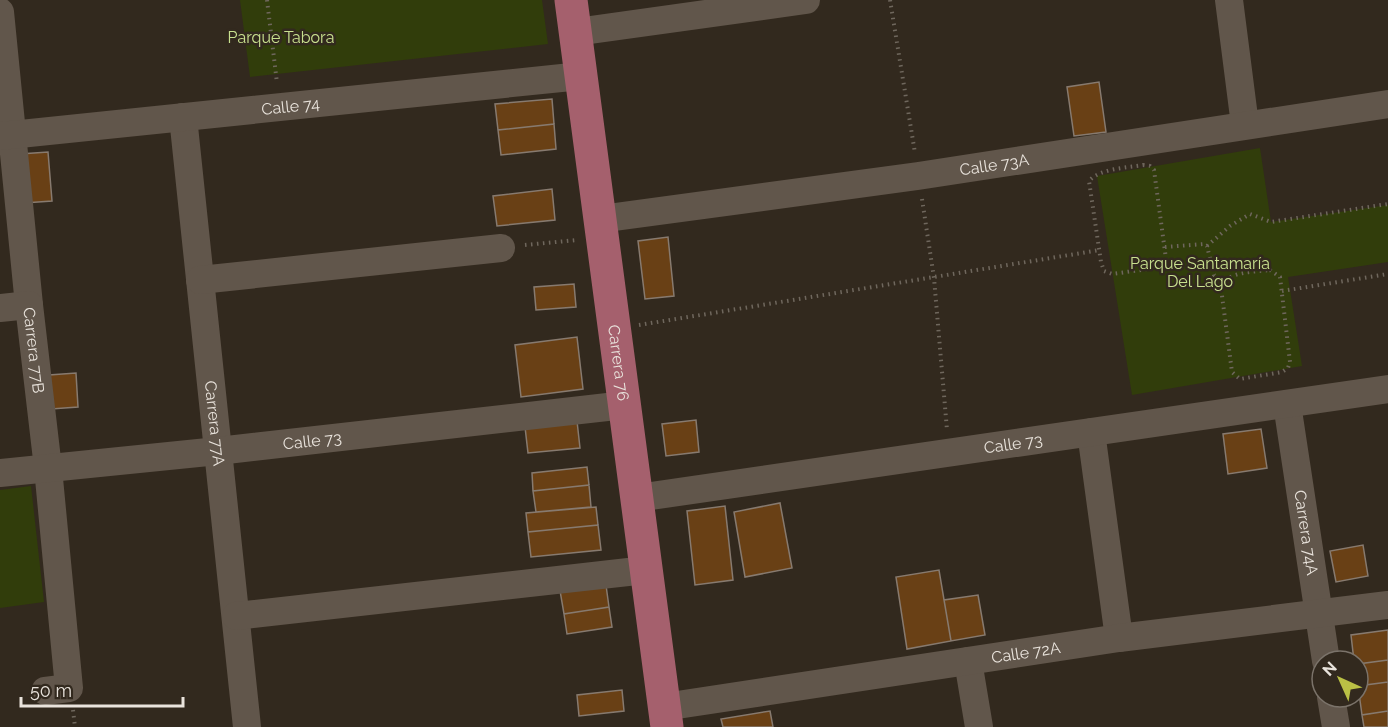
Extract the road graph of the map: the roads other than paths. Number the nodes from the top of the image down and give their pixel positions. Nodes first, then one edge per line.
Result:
1 (572, 0) edge
2 (806, 0) edge
3 (1229, 0) edge
4 (0, 12) edge
5 (576, 32) junction
6 (581, 76) junction
7 (1388, 104) edge
8 (183, 117) junction
9 (1245, 125) junction
10 (7, 136) edge
11 (593, 229) junction
12 (501, 248) road end
13 (200, 280) junction
14 (30, 305) junction
15 (0, 308) edge
16 (1388, 389) edge
17 (1287, 404) junction
18 (625, 405) junction
19 (1091, 432) junction
20 (218, 451) junction
21 (48, 468) junction
22 (0, 473) edge
23 (637, 498) junction
24 (646, 570) junction
25 (1388, 605) edge
26 (1319, 613) junction
27 (236, 616) junction
28 (1119, 638) junction
29 (1324, 649) edge
30 (968, 661) junction
31 (57, 690) dead end
32 (1333, 709) edge
33 (666, 717) edge
34 (248, 727) edge
35 (979, 727) edge
36 (1336, 727) edge

1 - 5 main road, Carrera 76
2 - 5 street
3 - 9 street
4 - 10 street, Carrera 77B
5 - 6 main road, Carrera 76
6 - 8 street, Calle 74
6 - 11 main road, Carrera 76
7 - 9 street, Calle 73A
8 - 10 street, Calle 74
8 - 13 street, Carrera 77A
9 - 11 street, Calle 73A
10 - 14 street, Carrera 77B
11 - 18 main road, Carrera 76
12 - 13 street
13 - 20 street, Carrera 77A
14 - 15 street
14 - 21 street, Carrera 77B
16 - 17 street, Calle 73
17 - 19 street, Calle 73
17 - 26 street, Carrera 74A
18 - 20 street, Calle 73
18 - 23 main road, Carrera 76
19 - 23 street, Calle 73
19 - 28 street
20 - 21 street, Calle 73
20 - 27 street, Carrera 77A
21 - 22 street, Calle 73
21 - 31 street, Carrera 77B
23 - 24 main road, Carrera 76
24 - 27 street
24 - 33 main road, Carrera 76
25 - 26 street, Calle 72A
26 - 28 street, Calle 72A
26 - 29 street, Carrera 74A
27 - 34 street, Carrera 77A
28 - 30 street, Calle 72A
30 - 33 street, Calle 72A
30 - 35 street
32 - 36 street

